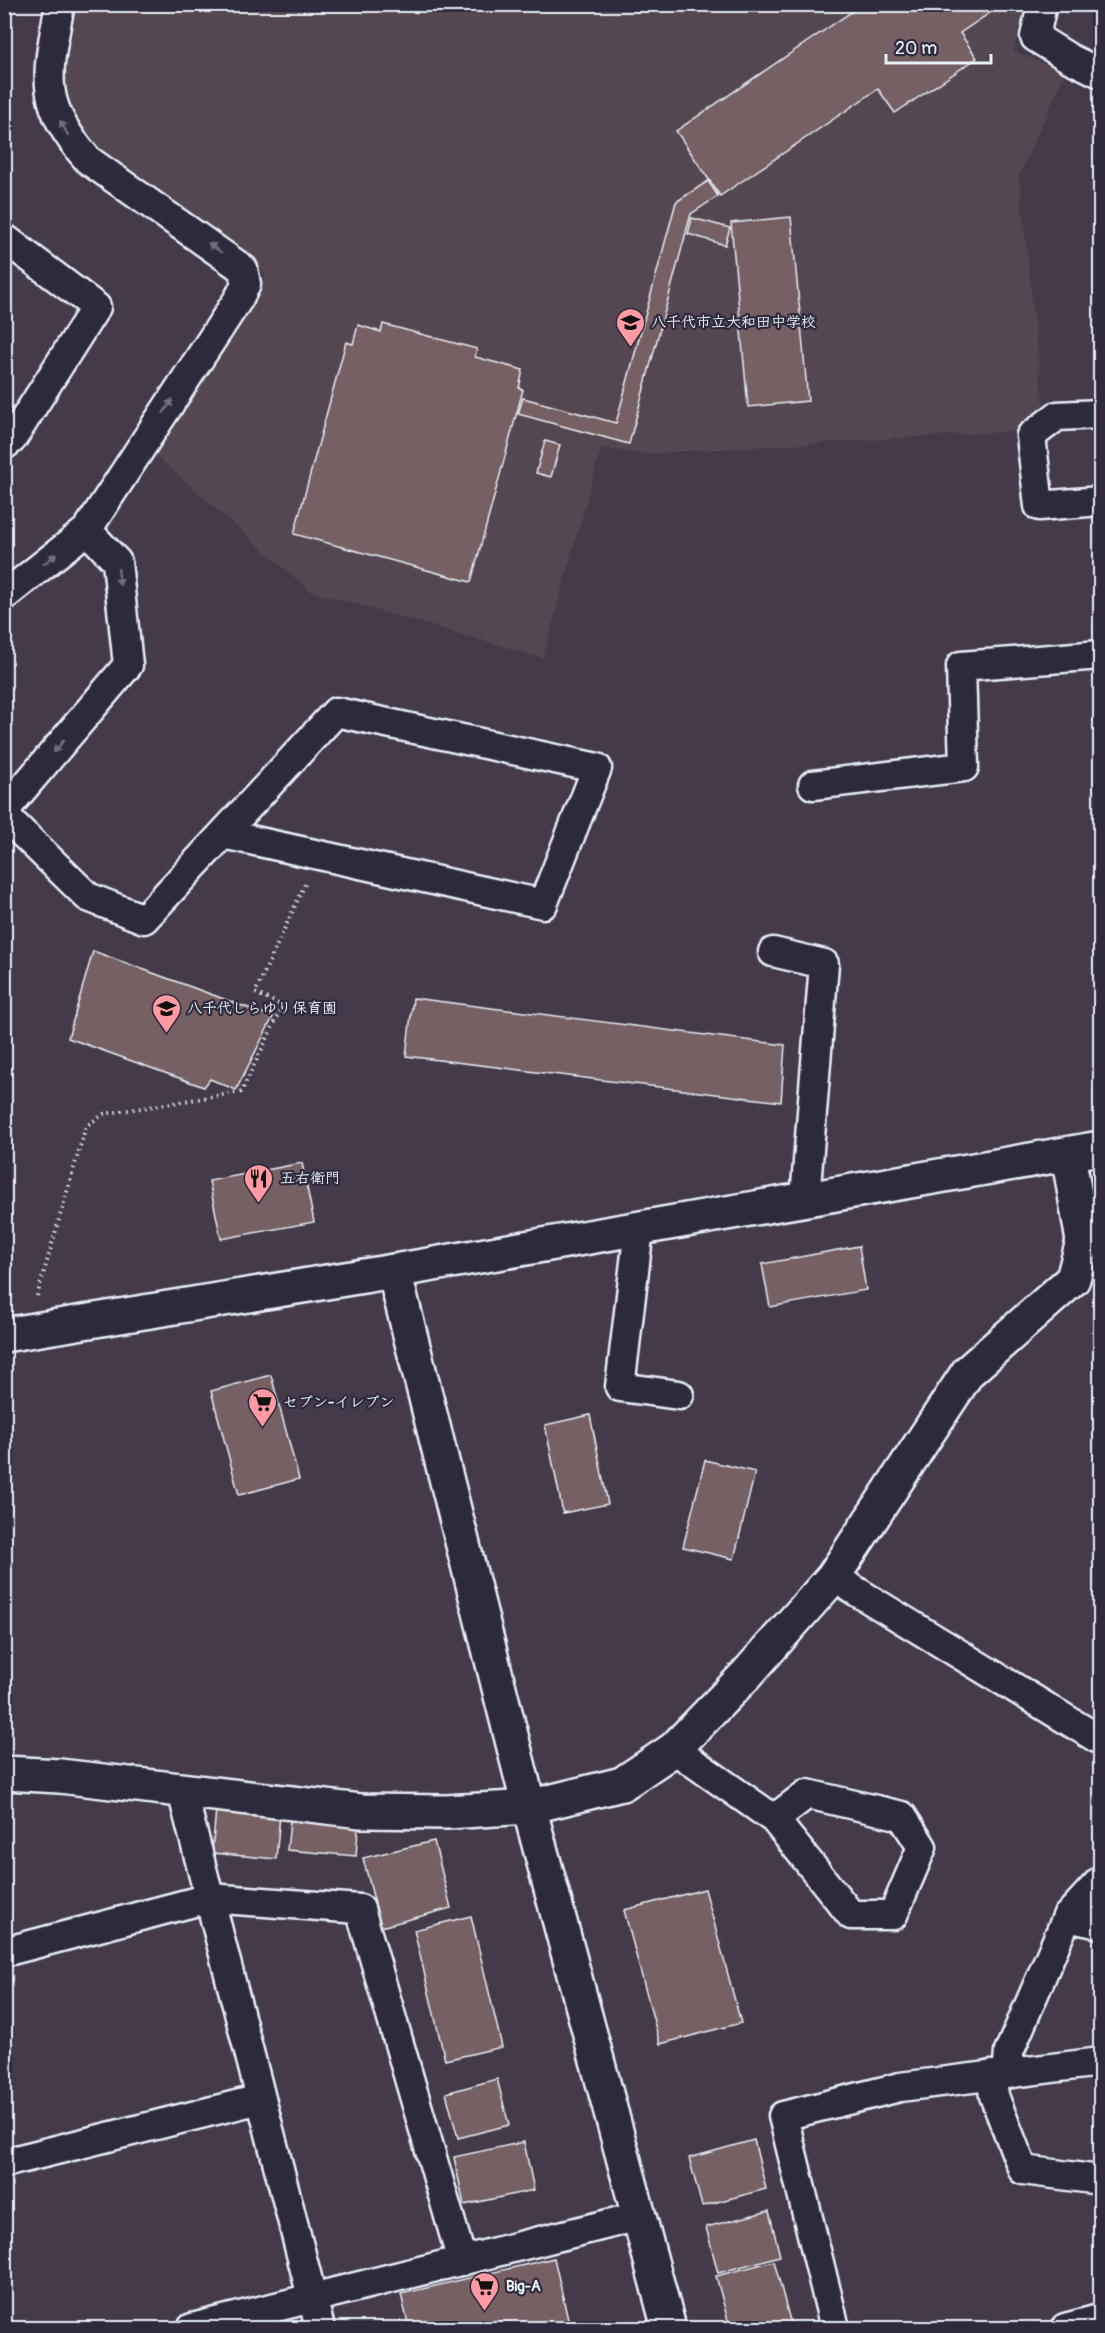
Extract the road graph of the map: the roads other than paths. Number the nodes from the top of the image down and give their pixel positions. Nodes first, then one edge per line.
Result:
1 (60, 4) edge
2 (1042, 4) edge
3 (1101, 73) edge
4 (4, 238) edge
5 (1101, 414) edge
6 (4, 446) edge
7 (1101, 501) edge
8 (87, 530) junction
9 (4, 596) edge
10 (1101, 655) edge
11 (813, 784) dead end
12 (4, 813) edge
13 (223, 834) junction
14 (773, 952) dead end
15 (1101, 1148) edge
16 (1068, 1154) junction
17 (805, 1199) junction
18 (639, 1229) junction
19 (394, 1271) junction
20 (16, 1333) edge
21 (679, 1395) dead end
22 (833, 1577) junction
23 (1101, 1740) edge
24 (674, 1749) junction
25 (4, 1773) edge
26 (182, 1791) junction
27 (529, 1807) junction
28 (774, 1819) junction
29 (1101, 1881) edge
30 (209, 1898) junction
31 (1067, 1917) junction
32 (1101, 1924) edge
33 (4, 1952) edge
34 (1101, 2062) edge
35 (999, 2074) junction
36 (260, 2099) junction
37 (4, 2163) edge
38 (1101, 2180) edge
39 (640, 2216) junction
40 (462, 2260) junction
41 (312, 2297) junction
42 (1101, 2323) edge
43 (192, 2328) edge
44 (321, 2328) edge
45 (669, 2328) edge
46 (835, 2328) edge
47 (1065, 2328) edge

8 -> 1 street
2 - 3 street
4 - 6 street
5 - 7 street
9 -> 8 street
8 -> 12 street
10 - 11 street
12 - 13 street
13 - 13 street
14 - 17 street
15 - 16 street
16 - 17 street
16 - 22 street
17 - 18 street
18 - 19 street
18 - 21 street
19 - 20 street
19 - 27 street
22 - 23 street
22 - 24 street
24 - 27 street
24 - 28 street
25 - 26 street
26 - 27 street
26 - 30 street
27 - 39 street
28 - 28 street
29 - 31 street
30 - 33 street
30 - 36 street
30 - 40 street
31 - 32 street
31 - 35 street
34 - 35 street
35 - 38 street
35 - 46 street
36 - 37 street
36 - 41 street
39 - 40 street
39 - 45 street
40 - 41 street
41 - 43 street
41 - 44 street
42 - 47 street

